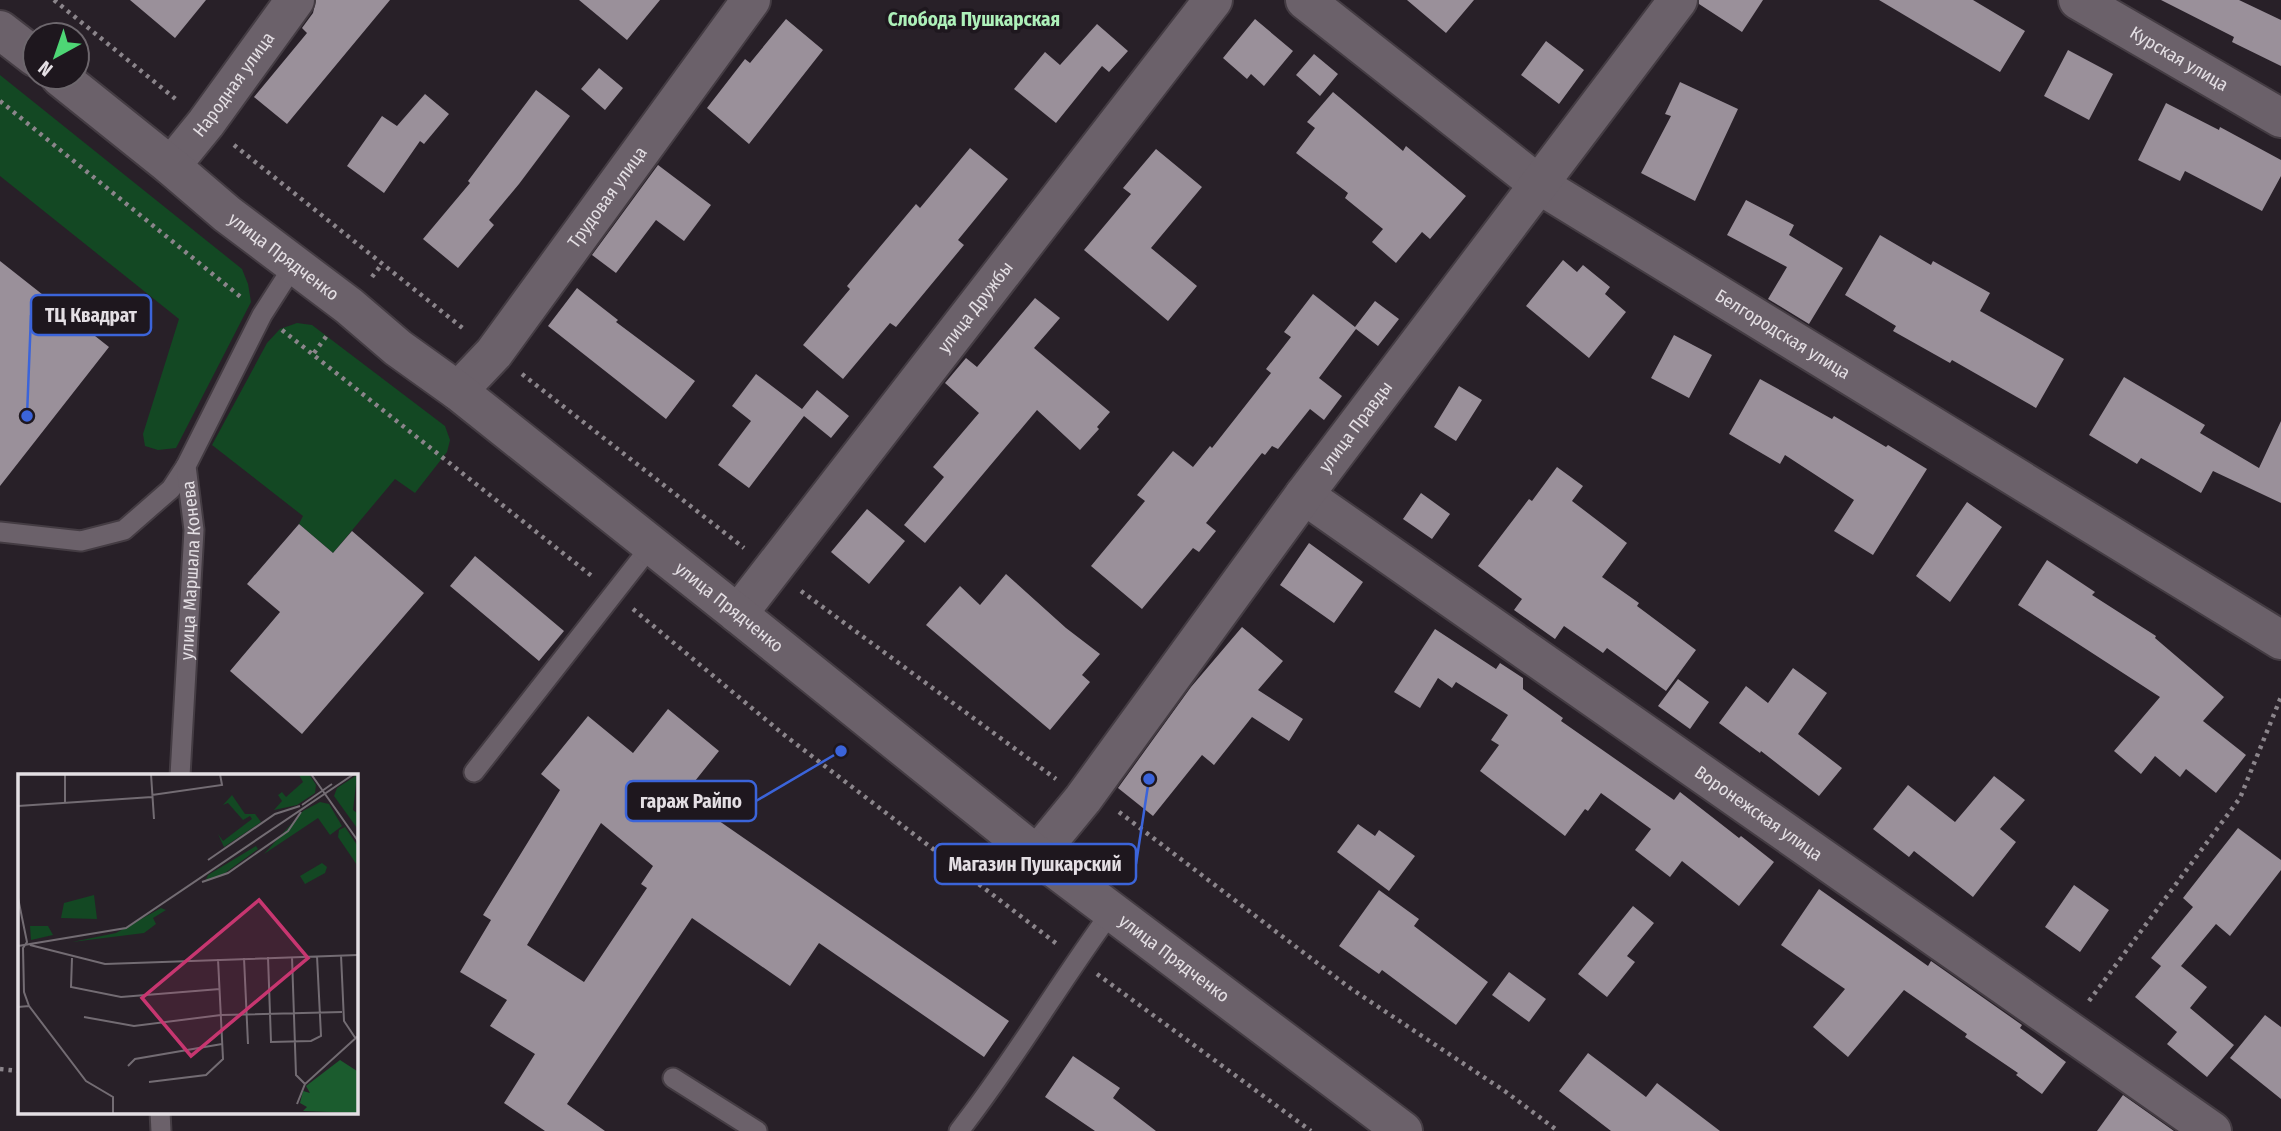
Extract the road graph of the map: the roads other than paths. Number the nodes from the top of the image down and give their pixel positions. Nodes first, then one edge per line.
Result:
1 (295, 0) edge
2 (751, 0) edge
3 (1213, 0) edge
4 (1305, 0) edge
5 (1678, 0) edge
6 (2078, 0) edge
7 (0, 30) edge
8 (21, 46) edge
9 (77, 91) edge
10 (2281, 118) edge
11 (171, 166) junction
12 (1538, 184) junction
13 (294, 265) junction
14 (458, 391) junction
15 (186, 466) junction
16 (1304, 495) junction
17 (0, 532) edge
18 (651, 547) junction
19 (737, 614) junction
20 (2281, 640) edge
21 (474, 772) dead end
22 (180, 774) edge
23 (1037, 855) junction
24 (1112, 911) junction
25 (673, 1078) dead end
26 (757, 1131) edge
27 (959, 1131) edge
28 (1403, 1131) edge
29 (2212, 1131) edge

1 - 11 street, Народная улица
2 - 14 street, Трудовая улица
3 - 19 street, улица Дружбы
4 - 12 street, Белгородская улица
5 - 12 street, улица Правды
6 - 10 street, Курская улица
7 - 8 street
9 - 11 street, улица Прядченко
11 - 13 street, улица Прядченко
12 - 16 street, улица Правды
12 - 20 street, Белгородская улица
13 - 14 street, улица Прядченко
13 - 15 lane, улица Маршала Конева
14 - 18 street, улица Прядченко
15 - 17 lane
15 - 22 lane, улица Маршала Конева
16 - 23 street, улица Правды
16 - 29 street, Воронежская улица
18 - 19 street, улица Прядченко
18 - 21 lane
19 - 23 street, улица Прядченко
23 - 24 street, улица Прядченко
24 - 27 lane
24 - 28 street, улица Прядченко
25 - 26 lane

